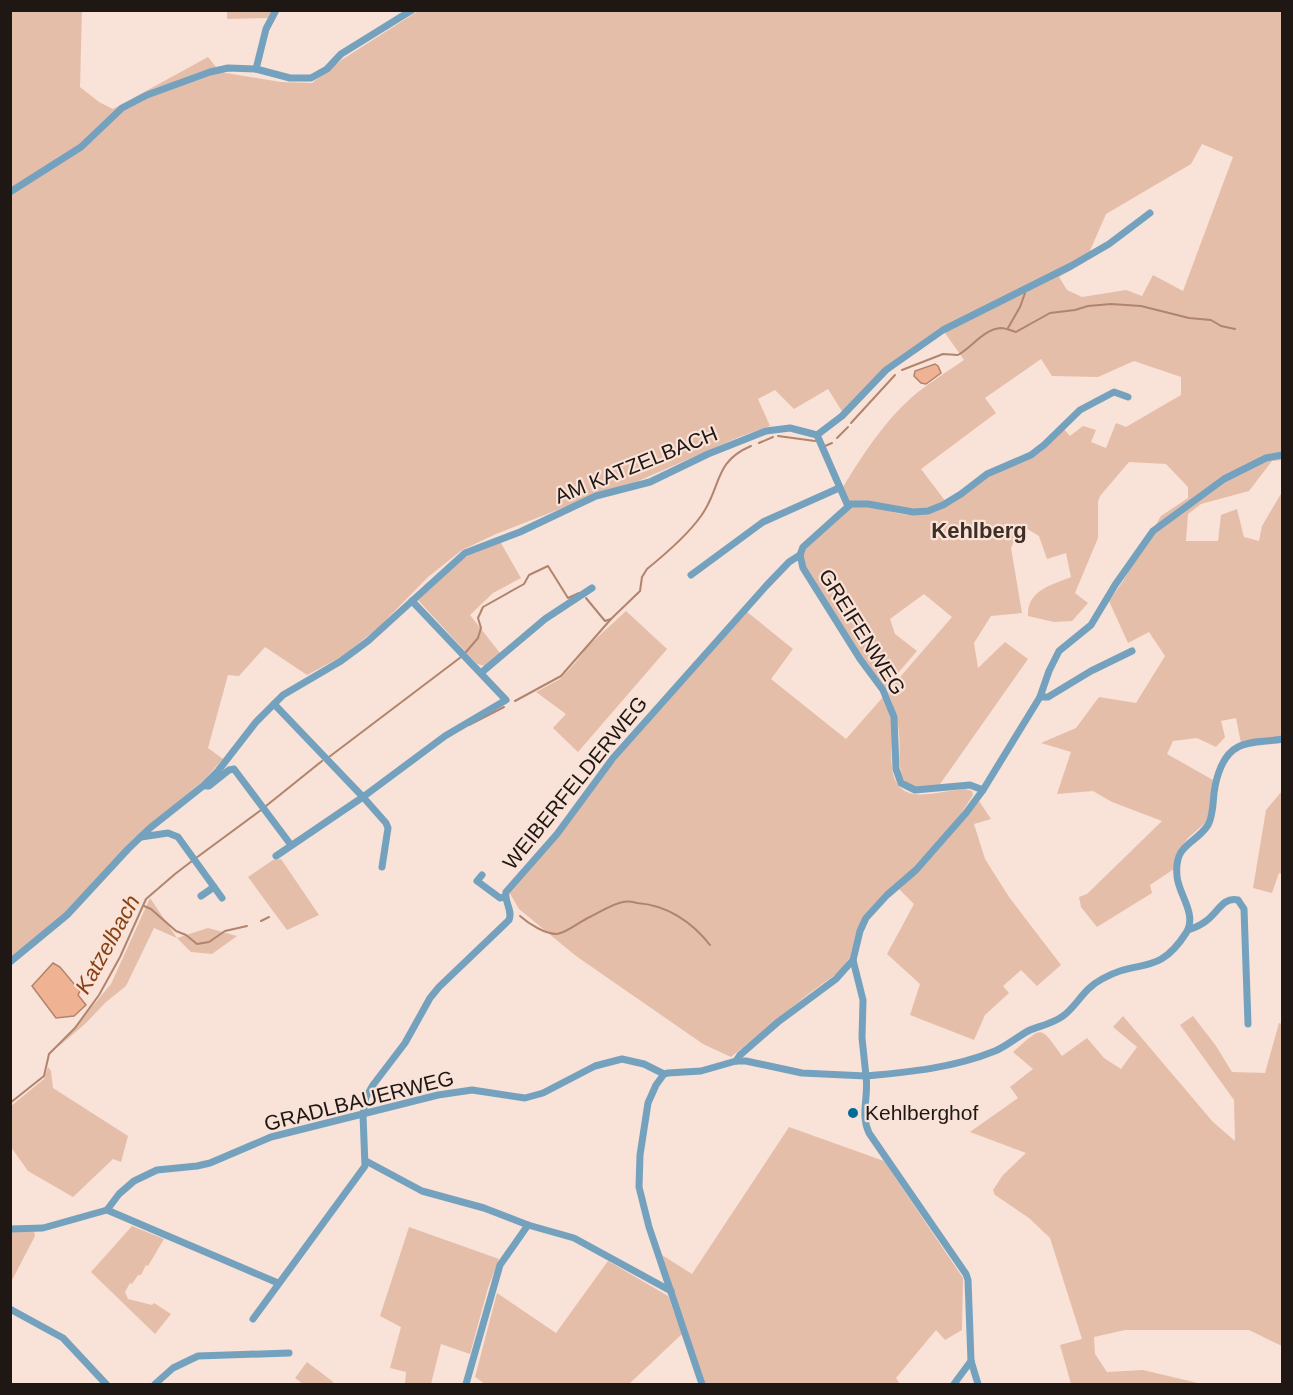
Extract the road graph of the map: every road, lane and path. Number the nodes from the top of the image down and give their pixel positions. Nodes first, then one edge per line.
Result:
1 (276, 10) edge
2 (412, 10) edge
3 (255, 69) junction
4 (10, 192) edge
5 (1150, 213) dead end
6 (1128, 397) dead end
7 (817, 435) junction
8 (1282, 455) edge
9 (839, 488) junction
10 (848, 506) junction
11 (800, 555) junction
12 (691, 575) dead end
13 (592, 588) dead end
14 (412, 601) junction
15 (1132, 651) dead end
16 (481, 673) junction
17 (1040, 697) junction
18 (274, 704) junction
19 (1282, 739) edge
20 (203, 786) junction
21 (983, 790) junction
22 (363, 796) junction
23 (141, 837) junction
24 (291, 845) junction
25 (276, 856) dead end
26 (382, 867) dead end
27 (482, 875) dead end
28 (214, 887) junction
29 (201, 896) dead end
30 (505, 897) junction
31 (222, 898) dead end
32 (1188, 930) junction
33 (853, 960) junction
34 (10, 962) edge
35 (1248, 1024) dead end
36 (736, 1061) junction
37 (664, 1074) junction
38 (866, 1076) junction
39 (363, 1115) junction
40 (366, 1161) junction
41 (107, 1210) junction
42 (528, 1225) junction
43 (10, 1229) edge
44 (278, 1283) junction
45 (671, 1291) junction
46 (10, 1309) edge
47 (253, 1319) dead end
48 (289, 1353) dead end
49 (971, 1361) junction
50 (106, 1384) edge
51 (155, 1384) edge
52 (466, 1384) edge
53 (702, 1384) edge
54 (954, 1384) edge
55 (978, 1384) edge

1 - 3 street
2 - 3 street
3 - 4 street
5 - 7 street
6 - 10 street
7 - 9 street
7 - 14 street, AM KATZELBACH
8 - 17 street
9 - 10 street
9 - 12 street
10 - 11 street, GREIFENWEG
11 - 21 street, GREIFENWEG
11 - 30 street, WEIBERFELDERWEG
13 - 16 street
14 - 16 street
14 - 18 street, AM KATZELBACH
15 - 17 street
16 - 22 street
17 - 21 street
18 - 20 street, AM KATZELBACH
18 - 22 street
19 - 32 street
20 - 23 street, AM KATZELBACH
20 - 24 street, AM KATZELBACH
21 - 33 street
22 - 24 street
22 - 26 street
23 - 28 street
23 - 34 street, AM KATZELBACH
24 - 25 street
27 - 30 street
28 - 29 street
28 - 31 street
30 - 39 street, WEIBERFELDERWEG
32 - 35 street
32 - 38 street
33 - 36 street
33 - 38 street
36 - 37 street
36 - 38 street
37 - 39 street, GRADLBAUERWEG
37 - 45 street
38 - 49 street
39 - 40 street, WEIBERFELDERWEG
39 - 41 street, GRADLBAUERWEG
40 - 42 street
40 - 44 street
41 - 43 street
41 - 44 street
42 - 45 street
42 - 52 street
44 - 47 street
45 - 53 street
46 - 50 street
48 - 51 street
49 - 54 street
49 - 55 street

